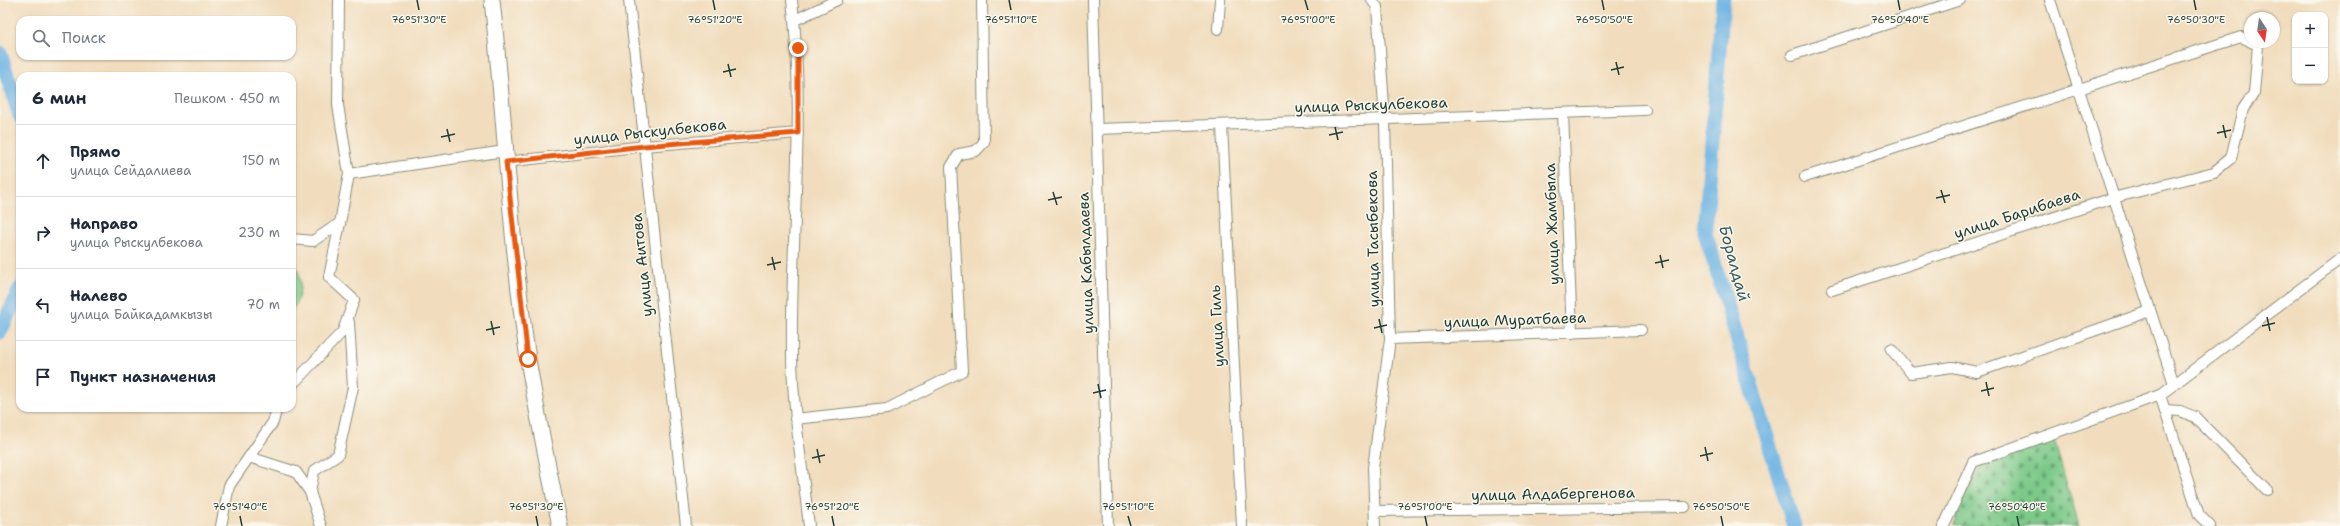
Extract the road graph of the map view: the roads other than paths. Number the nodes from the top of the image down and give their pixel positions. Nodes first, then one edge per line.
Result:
1 (339, 0) edge
2 (492, 0) edge
3 (629, 0) edge
4 (792, 0) edge
5 (837, 0) edge
6 (982, 0) edge
7 (1093, 0) edge
8 (1220, 0) edge
9 (1372, 0) edge
10 (1960, 0) edge
11 (2050, 0) edge
12 (795, 20) junction
13 (1218, 29) dead end
14 (2244, 39) edge
15 (2258, 48) edge
16 (1792, 55) dead end
17 (2077, 89) junction
18 (1645, 110) dead end
19 (1563, 113) junction
20 (1385, 120) junction
21 (1222, 125) junction
22 (1097, 129) junction
23 (798, 133) junction
24 (644, 146) junction
25 (506, 157) junction
26 (349, 174) junction
27 (1805, 177) dead end
28 (2113, 198) junction
29 (340, 223) junction
30 (296, 239) edge
31 (2340, 259) edge
32 (1832, 290) dead end
33 (2150, 311) junction
34 (348, 317) junction
35 (1642, 330) dead end
36 (1572, 333) junction
37 (1390, 339) junction
38 (1892, 349) dead end
39 (296, 381) edge
40 (2174, 384) junction
41 (2160, 395) junction
42 (2165, 410) junction
43 (276, 412) edge
44 (795, 419) junction
45 (249, 457) junction
46 (2267, 490) dead end
47 (310, 492) junction
48 (1685, 507) dead end
49 (1374, 511) junction
50 (221, 526) edge
51 (321, 526) edge
52 (560, 526) edge
53 (686, 526) edge
54 (809, 526) edge
55 (1108, 526) edge
56 (1242, 526) edge
57 (1375, 526) edge
58 (1944, 526) edge
59 (2210, 526) edge

1 - 26 street
2 - 25 main road
3 - 24 street, улица Аитова
4 - 12 street
5 - 12 street
6 - 44 street
7 - 22 street, улица Кабылдаева
8 - 13 street
9 - 20 street, улица Тасыбекова
10 - 16 street
11 - 17 street
12 - 23 street
14 - 17 street
15 - 28 street, улица Барибаева
17 - 27 street
17 - 28 street
18 - 19 street, улица Рыскулбекова
19 - 20 street, улица Рыскулбекова
19 - 36 street, улица Жамбыла
20 - 21 street, улица Рыскулбекова
20 - 37 street, улица Тасыбекова
21 - 22 street, улица Рыскулбекова
21 - 56 street, улица Гиль
22 - 55 street, улица Кабылдаева
23 - 24 street, улица Рыскулбекова
23 - 44 street
24 - 25 street, улица Рыскулбекова
24 - 53 street, улица Аитова
25 - 26 street, улица Рыскулбекова
25 - 52 main road
26 - 29 street
28 - 32 street, улица Барибаева
28 - 33 street
29 - 30 street
29 - 34 street
31 - 40 street
33 - 38 street
33 - 40 street
34 - 39 street
34 - 47 street
35 - 36 street, улица Муратбаева
36 - 37 street, улица Муратбаева
37 - 49 street, улица Тасыбекова
40 - 41 street
41 - 42 street
41 - 58 street
42 - 46 street
42 - 59 street
43 - 45 street
44 - 54 street
45 - 47 street
45 - 50 street
47 - 51 street
48 - 49 street, улица Алдабергенова
49 - 57 street, улица Тасыбекова

